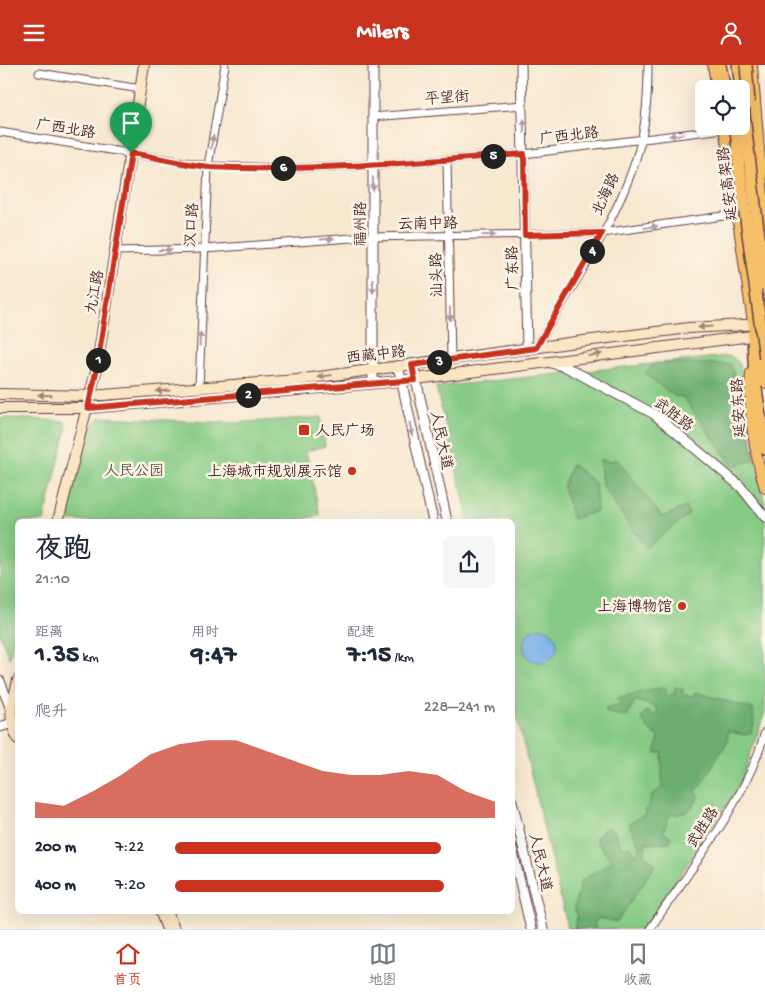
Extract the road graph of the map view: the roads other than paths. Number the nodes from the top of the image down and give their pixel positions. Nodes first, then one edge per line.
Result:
1 (144, 65) edge
2 (225, 65) edge
3 (373, 65) edge
4 (522, 65) edge
5 (648, 65) edge
6 (713, 65) edge
7 (721, 65) edge
8 (728, 65) edge
9 (738, 65) edge
10 (750, 67) edge
11 (39, 73) dead end
12 (716, 80) edge
13 (724, 80) edge
14 (730, 80) edge
15 (740, 80) edge
16 (141, 89) junction
17 (523, 105) junction
18 (372, 117) junction
19 (761, 125) edge
20 (0, 132) edge
21 (695, 132) edge
22 (729, 135) edge
23 (730, 135) edge
24 (746, 135) edge
25 (641, 139) junction
26 (131, 153) junction
27 (524, 154) junction
28 (447, 160) junction
29 (373, 165) junction
30 (208, 167) junction
31 (764, 200) edge
32 (738, 214) junction
33 (765, 221) edge
34 (602, 233) junction
35 (765, 234) edge
36 (525, 235) junction
37 (449, 236) junction
38 (374, 237) junction
39 (204, 249) junction
40 (116, 251) junction
41 (765, 285) edge
42 (765, 323) edge
43 (757, 333) edge
44 (532, 349) junction
45 (765, 358) edge
46 (451, 360) junction
47 (547, 362) junction
48 (412, 365) junction
49 (398, 366) junction
50 (373, 369) junction
51 (415, 380) junction
52 (400, 381) junction
53 (374, 383) junction
54 (765, 383) edge
55 (199, 388) junction
56 (0, 394) edge
57 (90, 396) junction
58 (0, 408) edge
59 (88, 408) junction
60 (765, 449) edge
61 (765, 488) edge
62 (765, 517) edge
63 (59, 519) edge
64 (433, 519) edge
65 (447, 519) edge
66 (0, 681) edge
67 (15, 690) edge
68 (10, 707) junction
69 (15, 721) edge
70 (0, 727) edge
71 (765, 732) edge
72 (515, 813) edge
73 (515, 861) edge
74 (161, 914) edge
75 (169, 914) edge
76 (167, 929) edge
77 (174, 929) edge
78 (531, 929) edge
79 (543, 929) edge
80 (650, 929) edge

1 - 16 main road, 九江路
30 -> 2 street, 汉口路
3 - 18 street, 福州路
4 - 17 street, 广东路
5 - 25 street, 北海路
6 - 12 main road
7 - 13 highway
8 - 14 highway
9 - 15 highway, 延安高架路
10 - 19 main road
10 - 35 highway, bridge
11 - 16 street
16 - 26 main road, 九江路
17 - 18 street, 平望街
27 -> 17 street, 广东路
18 - 29 street, 福州路
19 - 31 main road
20 - 26 street, 广西北路
21 -> 25 street, 广西北路
22 - 32 main road, 延安东路
23 - 45 highway, 延安高架路, bridge
24 - 41 highway, 延安高架路, bridge
25 - 27 street, 广西北路
25 - 34 street, 北海路
26 - 30 street, 广西北路
26 - 40 main road, 九江路
27 - 28 street, 广西北路
27 - 36 street, 广东路
28 - 29 street, 广西北路
28 - 37 street, 汕头路
29 - 30 street, 广西北路
29 -> 38 street, 福州路
30 - 39 street, 汉口路
31 - 33 main road
34 -> 32 street, 云南中路
32 - 43 main road, 延安东路
34 - 36 street, 云南中路
34 - 44 street, 北海路
37 -> 36 street, 云南中路
36 - 44 street, 广东路
37 - 38 street, 云南中路
37 -> 46 street, 汕头路
39 -> 38 street, 云南中路
38 -> 50 street, 福州路
40 -> 39 street, 云南中路
55 -> 39 street, 汉口路
40 - 57 main road, 九江路
42 - 43 main road
43 -> 44 main road, 西藏中路
47 -> 43 main road, 西藏中路
43 - 54 main road, 延安东路
43 - 60 highway
43 - 61 main road, 延安东路
44 - 46 main road, 西藏中路
46 - 48 main road, 西藏中路
47 - 51 main road, 西藏中路
47 - 62 street, 武胜路
48 - 49 main road, 西藏中路
48 - 51 street, 人民大道
49 - 50 main road, 西藏中路
49 - 52 street, 人民大道
50 - 53 street, 福州路
50 -> 55 main road, 西藏中路
51 - 52 main road, 西藏中路
51 - 65 street, 人民大道
52 - 53 main road, 西藏中路
52 -> 64 street, 人民大道
53 - 59 main road, 西藏中路
55 -> 57 main road, 西藏中路
57 -> 56 main road, 西藏中路
57 - 59 main road, 九江路
58 - 59 main road, 西藏中路
59 - 63 main road, 九江路
66 - 68 street
67 - 68 main road
68 - 69 main road
69 - 70 street
71 - 80 street, 武胜路
72 - 79 street, 人民大道
73 - 78 street, 人民大道
74 - 76 main road
75 - 77 main road

